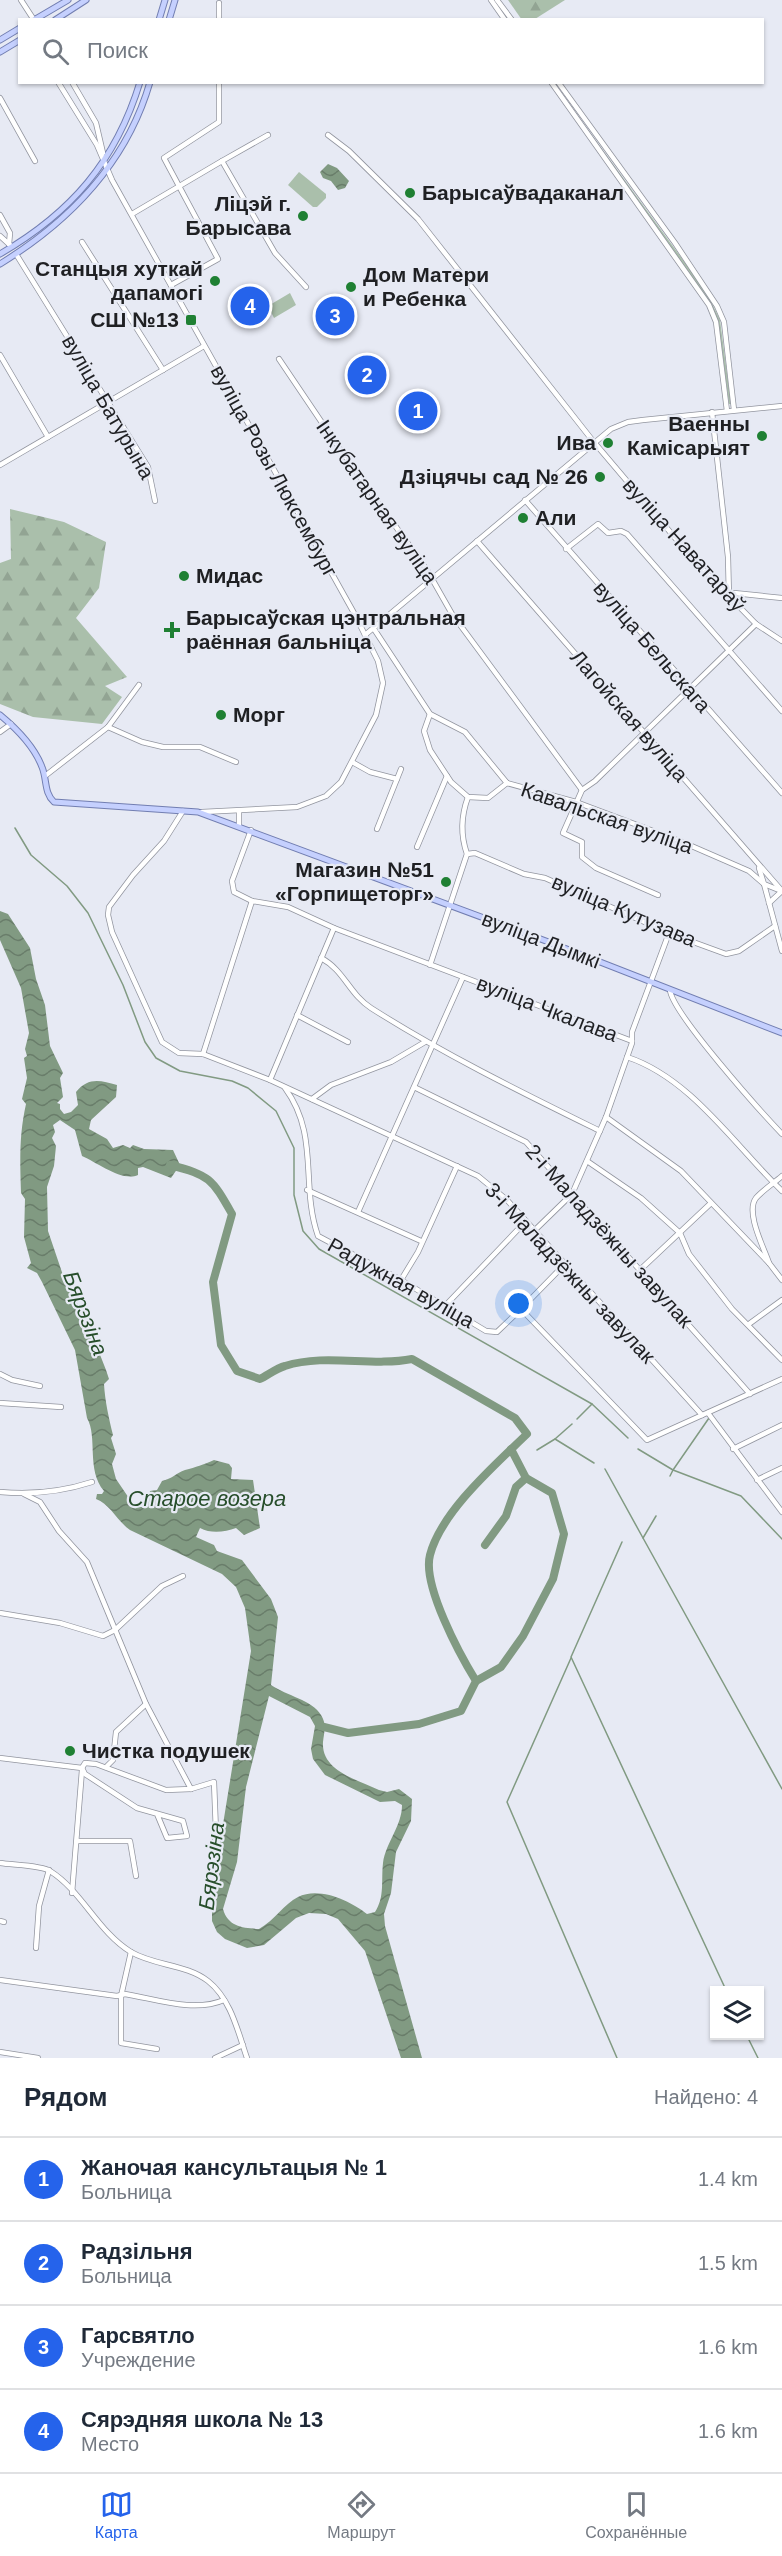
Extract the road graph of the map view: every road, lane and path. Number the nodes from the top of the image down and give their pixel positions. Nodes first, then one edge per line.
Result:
1 (21, 0) edge
2 (68, 0) edge
3 (86, 0) edge
4 (165, 0) edge
5 (175, 0) edge
6 (491, 0) edge
7 (497, 0) edge
8 (219, 3) dead end
9 (33, 18) edge
10 (36, 18) edge
11 (58, 18) edge
12 (160, 18) edge
13 (170, 18) edge
14 (219, 18) edge
15 (504, 18) edge
16 (510, 18) edge
17 (18, 29) edge
18 (0, 40) edge
19 (18, 41) edge
20 (0, 52) edge
21 (59, 84) edge
22 (73, 84) edge
23 (139, 84) edge
24 (149, 84) edge
25 (219, 84) edge
26 (552, 84) edge
27 (559, 84) edge
28 (0, 98) edge
29 (268, 135) dead end
30 (328, 135) dead end
31 (35, 161) dead end
32 (104, 161) junction
33 (222, 161) junction
34 (108, 170) junction
35 (180, 186) junction
36 (132, 214) junction
37 (0, 215) edge
38 (0, 236) edge
39 (82, 242) dead end
40 (11, 246) junction
41 (0, 254) edge
42 (16, 254) junction
43 (0, 264) edge
44 (171, 285) junction
45 (306, 287) dead end
46 (204, 346) junction
47 (0, 355) edge
48 (279, 359) dead end
49 (163, 370) junction
50 (109, 402) junction
51 (782, 406) edge
52 (727, 411) junction
53 (734, 411) junction
54 (712, 412) junction
55 (48, 437) junction
56 (593, 441) junction
57 (0, 465) edge
58 (525, 500) junction
59 (155, 501) dead end
60 (477, 541) junction
61 (566, 549) junction
62 (432, 580) junction
63 (729, 597) junction
64 (782, 598) edge
65 (756, 624) junction
66 (374, 629) junction
67 (365, 636) junction
68 (782, 641) edge
69 (729, 652) junction
70 (139, 685) dead end
71 (689, 690) junction
72 (782, 711) edge
73 (430, 714) junction
74 (0, 715) edge
75 (11, 724) junction
76 (108, 727) junction
77 (0, 732) edge
78 (644, 733) junction
79 (236, 762) dead end
80 (352, 762) junction
81 (401, 769) dead end
82 (45, 776) junction
83 (447, 776) junction
84 (397, 779) junction
85 (507, 783) junction
86 (582, 790) junction
87 (782, 793) edge
88 (468, 797) junction
89 (576, 802) junction
90 (183, 811) junction
91 (240, 811) junction
92 (198, 812) junction
93 (238, 826) junction
94 (376, 829) dead end
95 (251, 830) junction
96 (417, 847) dead end
97 (467, 854) junction
98 (758, 864) junction
99 (764, 884) junction
100 (782, 891) edge
101 (658, 895) dead end
102 (252, 901) junction
103 (769, 903) junction
104 (450, 904) junction
105 (775, 926) junction
106 (334, 928) junction
107 (669, 933) junction
108 (782, 951) edge
109 (321, 958) junction
110 (430, 965) junction
111 (463, 977) junction
112 (651, 983) junction
113 (670, 990) junction
114 (297, 1015) junction
115 (782, 1033) edge
116 (632, 1041) junction
117 (348, 1042) dead end
118 (425, 1042) junction
119 (434, 1048) junction
120 (202, 1054) junction
121 (627, 1057) junction
122 (270, 1080) junction
123 (284, 1086) junction
124 (416, 1088) junction
125 (312, 1099) junction
126 (606, 1117) junction
127 (600, 1131) junction
128 (391, 1134) junction
129 (782, 1134) edge
130 (587, 1161) junction
131 (457, 1166) junction
132 (782, 1176) edge
133 (774, 1183) junction
134 (307, 1190) junction
135 (782, 1191) edge
136 (572, 1194) junction
137 (710, 1204) junction
138 (358, 1212) junction
139 (526, 1221) junction
140 (535, 1230) junction
141 (680, 1233) junction
142 (421, 1241) junction
143 (769, 1263) junction
144 (565, 1264) junction
145 (641, 1269) junction
146 (401, 1280) junction
147 (782, 1280) edge
148 (782, 1300) edge
149 (444, 1307) junction
150 (521, 1309) junction
151 (749, 1324) junction
152 (782, 1360) edge
153 (0, 1374) edge
154 (782, 1379) edge
155 (40, 1386) dead end
156 (750, 1394) junction
157 (0, 1403) edge
158 (61, 1407) dead end
159 (708, 1413) junction
160 (702, 1415) junction
161 (782, 1425) edge
162 (733, 1449) junction
163 (782, 1468) edge
164 (757, 1480) junction
165 (92, 1482) dead end
166 (0, 1492) edge
167 (24, 1494) junction
168 (782, 1511) edge
169 (183, 1576) dead end
170 (0, 1613) edge
171 (115, 1630) junction
172 (146, 1704) junction
173 (0, 1758) edge
174 (107, 1766) junction
175 (82, 1768) junction
176 (191, 1789) junction
177 (157, 1814) junction
178 (77, 1840) junction
179 (0, 1863) edge
180 (212, 1869) dead end
181 (49, 1870) junction
182 (136, 1876) dead end
183 (72, 1893) junction
184 (36, 1948) dead end
185 (131, 1952) junction
186 (0, 1980) edge
187 (121, 1996) junction
188 (224, 2000) junction
189 (243, 2045) junction
190 (157, 2049) dead end
191 (0, 2052) edge
192 (38, 2058) edge
193 (215, 2058) edge
194 (247, 2058) edge

1 - 9 street
2 - 10 main road
3 - 11 main road
4 - 12 main road
5 - 13 main road
6 - 15 street
7 - 16 street
8 - 14 street
17 - 18 main road
19 - 20 main road
21 - 32 street
22 - 32 street
23 - 32 main road
24 - 34 main road
25 - 35 street
26 - 52 street
27 - 53 street
28 - 31 street
29 - 33 street
30 - 56 street, вуліца Наватараў
32 - 34 street, вуліца Розы Люксембург
32 - 40 main road
33 - 35 street
33 - 45 street
34 - 36 street, вуліца Розы Люксембург
34 - 42 main road
35 - 36 street
35 - 44 street
36 - 44 street, вуліца Розы Люксембург
37 - 40 street
38 - 40 street
39 - 49 street
40 - 41 main road
42 - 43 main road
42 - 50 street, вуліца Батурына
44 - 46 street, вуліца Розы Люксембург
46 - 49 street
46 - 67 street, вуліца Розы Люксембург
47 - 55 street
48 - 62 street, Інкубатарная вуліца
49 - 50 street
50 - 55 street
50 - 59 street, вуліца Батурына
51 - 53 street
52 - 53 street
52 - 54 street
54 - 56 street
54 - 63 street
55 - 57 street
56 - 58 street
56 - 63 street, вуліца Наватараў
58 - 60 street
58 - 61 street, вуліца Бельскага
60 - 62 street
60 - 78 street, Лагойская вуліца
61 - 69 street
61 - 71 street, вуліца Бельскага
62 - 66 street
62 - 86 street, Інкубатарная вуліца
63 - 64 street
63 - 65 street, вуліца Наватараў
65 - 68 street, вуліца Наватараў
65 - 69 street
66 - 67 street
66 - 73 street, Кавальская вуліца
67 - 80 street, вуліца Розы Люксембург
69 - 71 street
69 - 72 street
70 - 76 street
71 - 78 street
71 - 87 street, вуліца Бельскага
73 - 83 street
73 - 85 street, Кавальская вуліца
74 - 75 main road
75 - 77 street
75 - 82 main road
76 - 79 street
76 - 82 street
78 - 86 street
78 - 98 street, Лагойская вуліца
80 - 84 street
80 - 91 street, вуліца Розы Люксембург
81 - 84 street
82 - 90 main road, вуліца Розы Люксембург
83 - 88 street
83 - 96 street
84 - 94 street
85 - 88 street
85 - 89 street, Кавальская вуліца
86 - 89 street
88 - 97 street
89 - 99 street, Кавальская вуліца
89 - 101 street
90 - 92 main road, вуліца Розы Люксембург
90 - 120 street, 3-і Маладзёжны завулак
91 - 92 street, вуліца Розы Люксембург
91 - 93 street
92 - 93 main road, вуліца Дымкі
93 - 95 main road, вуліца Дымкі
95 - 102 street
95 - 104 main road, вуліца Дымкі
97 - 104 street
97 - 107 street, вуліца Кутузава
98 - 99 street
98 - 100 street, Лагойская вуліца
99 - 100 street, Кавальская вуліца
99 - 103 street
100 - 103 street
102 - 106 street, вуліца Чкалава
102 - 120 street
103 - 105 street
104 - 110 street
104 - 112 main road, вуліца Дымкі
105 - 107 street, вуліца Кутузава
105 - 108 street
106 - 109 street
106 - 110 street, вуліца Чкалава
107 - 112 street
109 - 114 street
109 - 118 street
110 - 111 street, вуліца Чкалава
111 - 116 street, вуліца Чкалава
111 - 119 street
112 - 113 main road, вуліца Дымкі
112 - 116 street
113 - 115 main road, вуліца Дымкі
113 - 129 street
114 - 117 street
114 - 122 street
116 - 121 street, вуліца Чкалава
118 - 119 street
118 - 125 street
119 - 124 street
119 - 127 street
120 - 122 street, 3-і Маладзёжны завулак
121 - 126 street
121 - 133 street, вуліца Чкалава
122 - 123 street, 3-і Маладзёжны завулак
123 - 125 street, 3-і Маладзёжны завулак
123 - 134 street, Радужная вуліца
124 - 128 street
124 - 136 street, 2-і Маладзёжны завулак
125 - 128 street, 3-і Маладзёжны завулак
126 - 127 street
126 - 137 street
127 - 130 street
128 - 131 street, 3-і Маладзёжны завулак
128 - 138 street
130 - 136 street
130 - 141 street
131 - 139 street, 3-і Маладзёжны завулак
131 - 142 street
132 - 133 street
133 - 135 street, вуліца Чкалава
133 - 143 street
134 - 138 street
134 - 146 street, Радужная вуліца
136 - 140 street
136 - 145 street, 2-і Маладзёжны завулак
137 - 141 street
137 - 143 street
138 - 142 street
139 - 140 street, 3-і Маладзёжны завулак
139 - 149 street
140 - 144 street, 3-і Маладзёжны завулак
141 - 145 street
141 - 151 street
142 - 146 street
143 - 147 street
144 - 150 street
144 - 160 street, 3-і Маладзёжны завулак
145 - 156 street, 2-і Маладзёжны завулак
146 - 149 street, Радужная вуліца
148 - 151 street
149 - 150 street, Радужная вуліца
150 - 160 street
151 - 152 street
153 - 155 street
154 - 156 street
156 - 159 street
157 - 158 street
159 - 160 street
159 - 162 street
161 - 162 street
162 - 164 street
163 - 164 street
164 - 168 street
165 - 167 street
166 - 167 street
167 - 171 street
169 - 171 street
170 - 171 street
171 - 172 street
172 - 174 street
172 - 176 street
173 - 175 street
174 - 175 street
174 - 176 street
175 - 177 street
175 - 178 street
176 - 180 street
177 - 177 street
178 - 182 street
178 - 183 street
179 - 181 street
181 - 183 street
181 - 184 street
183 - 185 street
185 - 187 street
185 - 188 street
186 - 187 street
187 - 188 street
187 - 190 street
188 - 189 street
189 - 193 street
189 - 194 street
191 - 192 street

